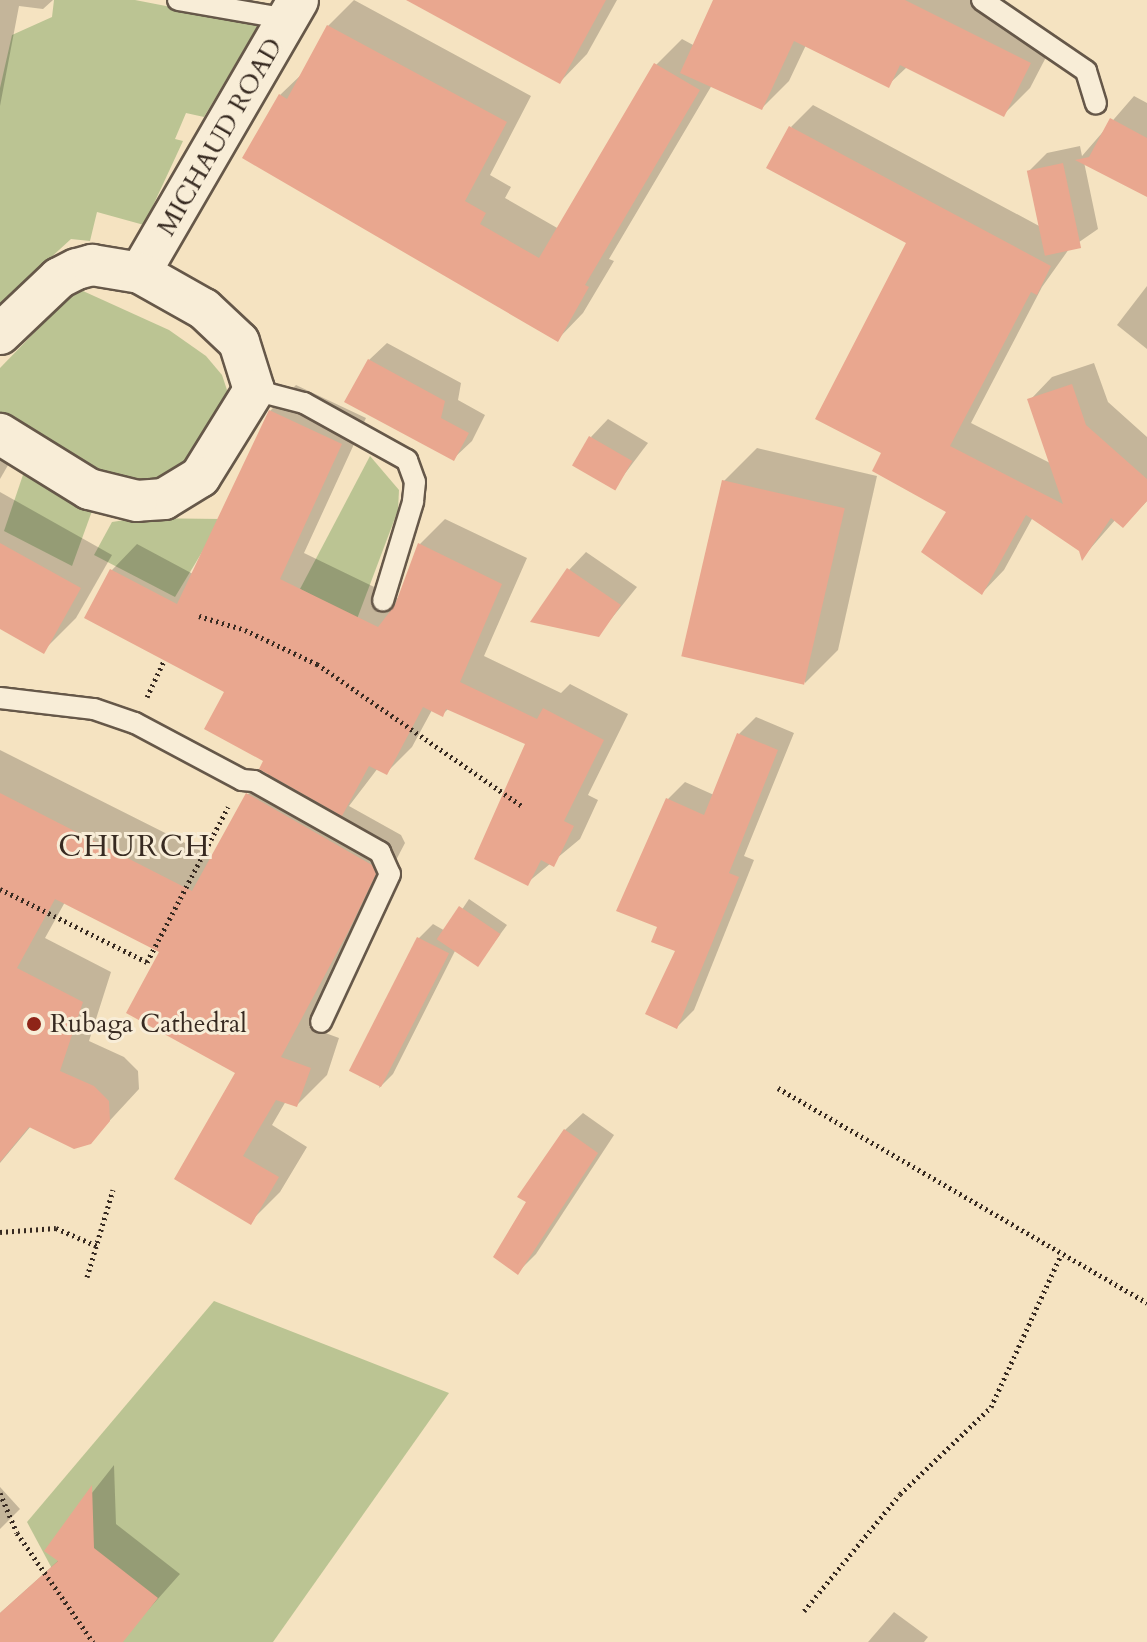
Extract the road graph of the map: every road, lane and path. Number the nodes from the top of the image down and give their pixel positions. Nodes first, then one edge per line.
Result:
1 (178, 0) edge
2 (982, 0) edge
3 (293, 10) edge
4 (1096, 103) dead end
5 (140, 273) junction
6 (0, 334) edge
7 (254, 390) junction
8 (0, 434) edge
9 (383, 601) dead end
10 (199, 616) dead end
11 (164, 661) dead end
12 (0, 698) edge
13 (135, 723) junction
14 (242, 780) junction
15 (522, 806) dead end
16 (0, 889) edge
17 (321, 1022) dead end
18 (778, 1088) dead end
19 (113, 1190) dead end
20 (0, 1232) edge
21 (97, 1246) junction
22 (1061, 1255) junction
23 (87, 1277) dead end
24 (1147, 1303) edge
25 (0, 1493) edge
26 (804, 1611) dead end
27 (93, 1642) edge

1 - 3 lane
2 - 4 lane
3 - 5 street, MICHAUD ROAD
5 - 6 street
5 - 7 street
7 - 8 street
7 - 9 lane
10 - 15 path
11 - 13 path
12 - 13 lane
13 - 14 lane
14 - 16 path
14 - 17 lane
18 - 22 path
19 - 21 path
20 - 21 path
21 - 23 path
22 - 24 path
22 - 26 path
25 - 27 path

